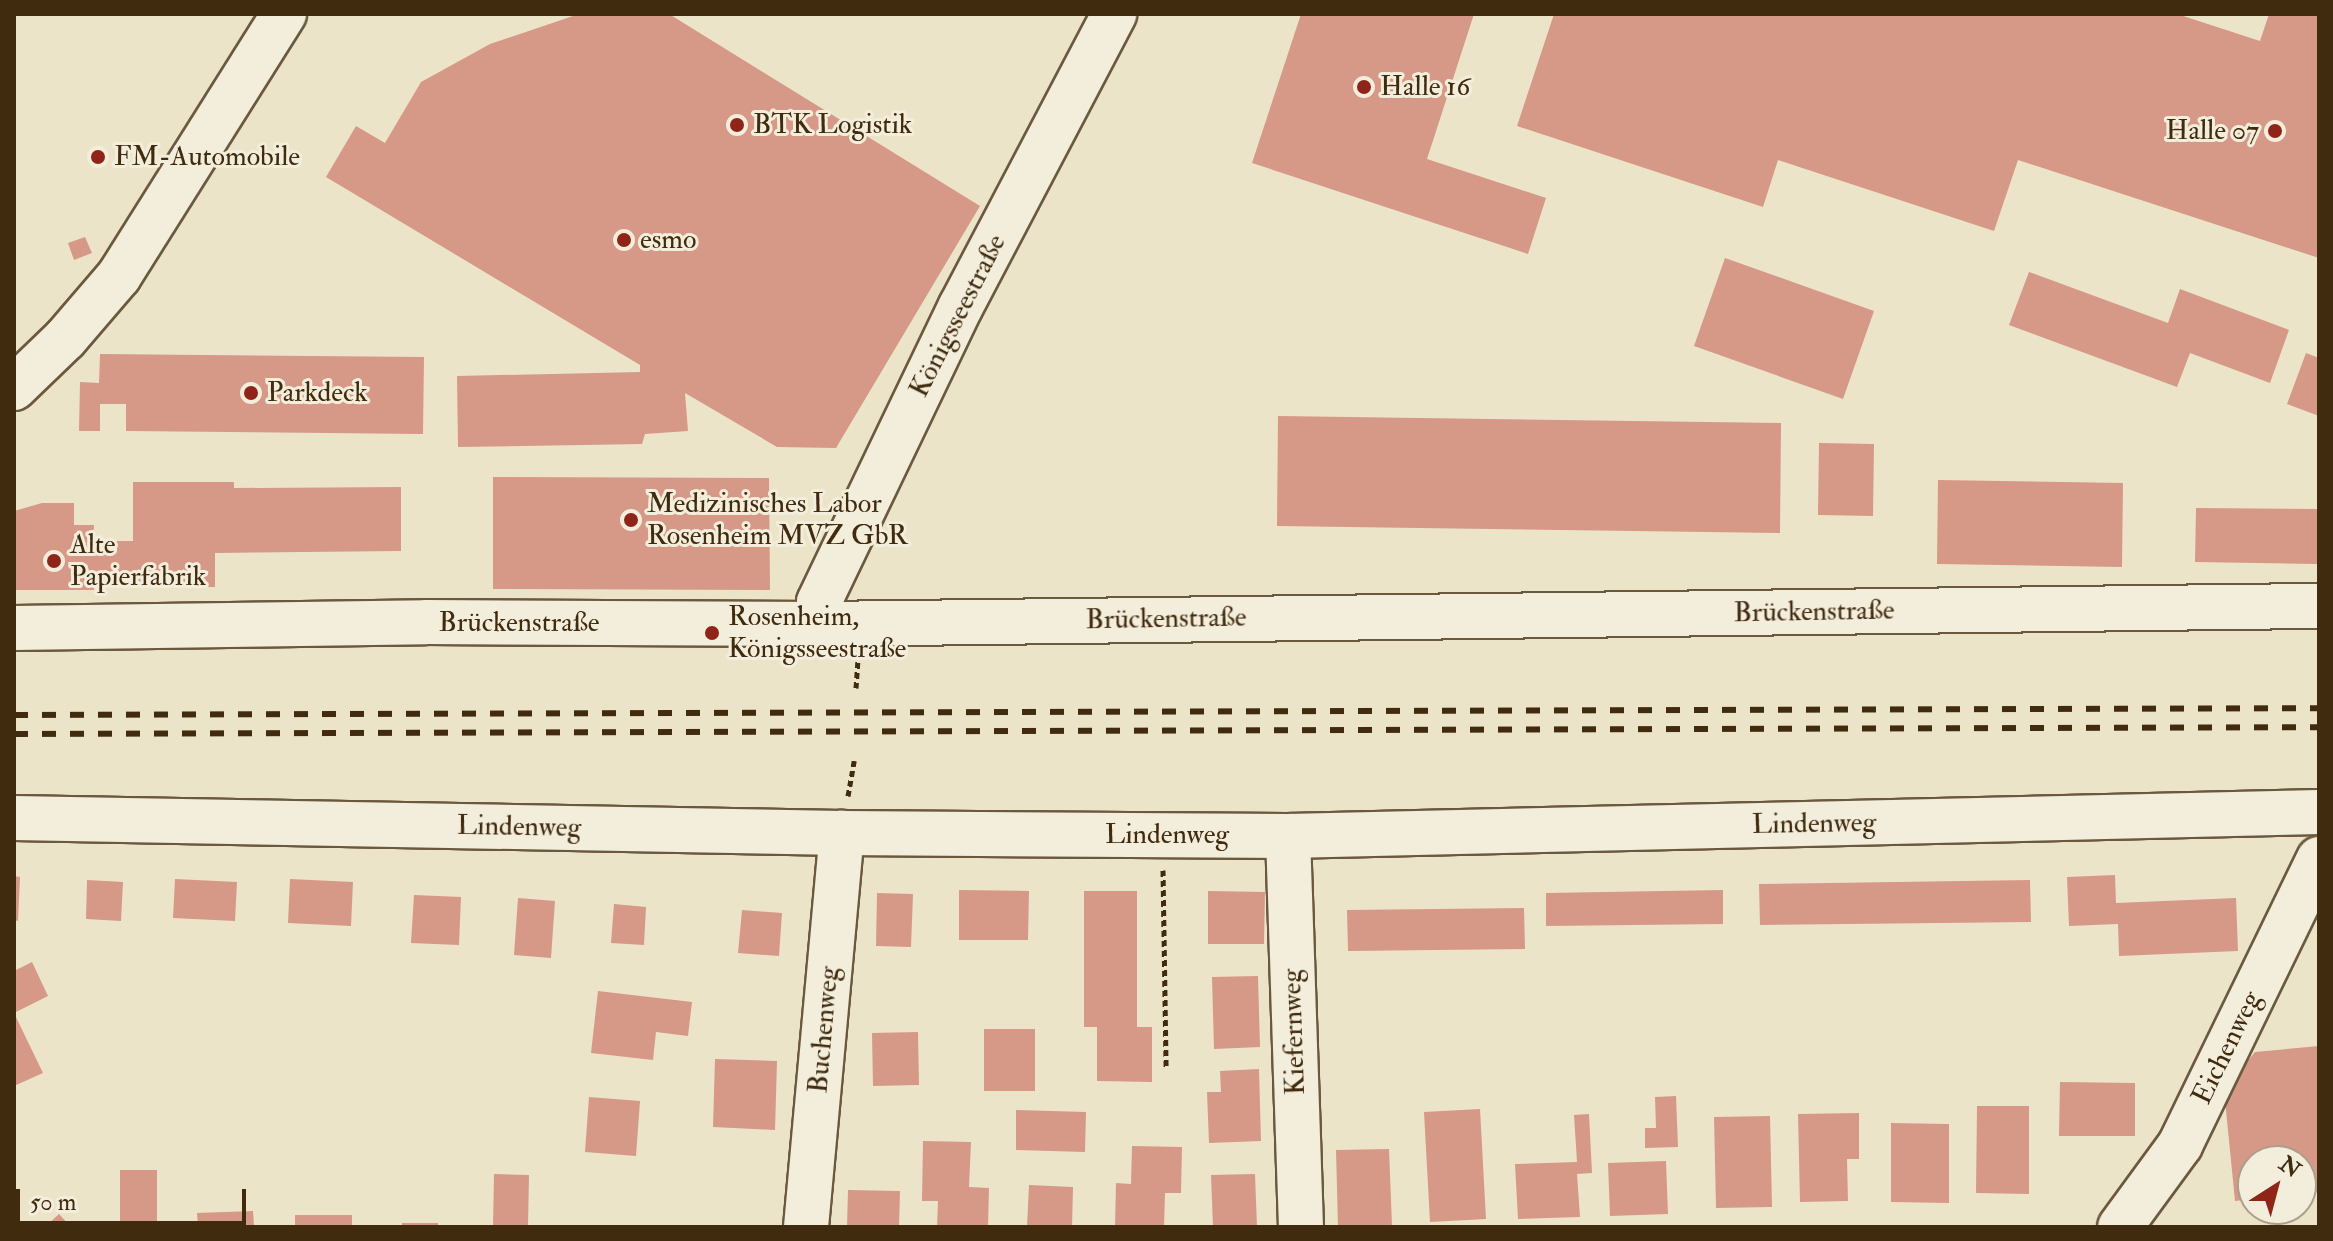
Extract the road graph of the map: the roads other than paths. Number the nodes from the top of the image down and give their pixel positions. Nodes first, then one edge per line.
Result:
1 (284, 14) edge
2 (1114, 14) edge
3 (14, 388) edge
4 (2319, 606) edge
5 (818, 624) junction
6 (14, 628) edge
7 (2319, 812) edge
8 (14, 818) edge
9 (842, 833) junction
10 (1288, 836) junction
11 (2319, 859) edge
12 (806, 1227) edge
13 (1301, 1227) edge
14 (2120, 1227) edge

1 - 3 street
2 - 5 street, Königsseestraße
4 - 5 street, Brückenstraße
5 - 6 street, Brückenstraße
7 - 10 street, Lindenweg
8 - 9 street, Lindenweg
9 - 10 street, Lindenweg
9 - 12 street, Buchenweg
10 - 13 street, Kiefernweg
11 - 14 street, Eichenweg

